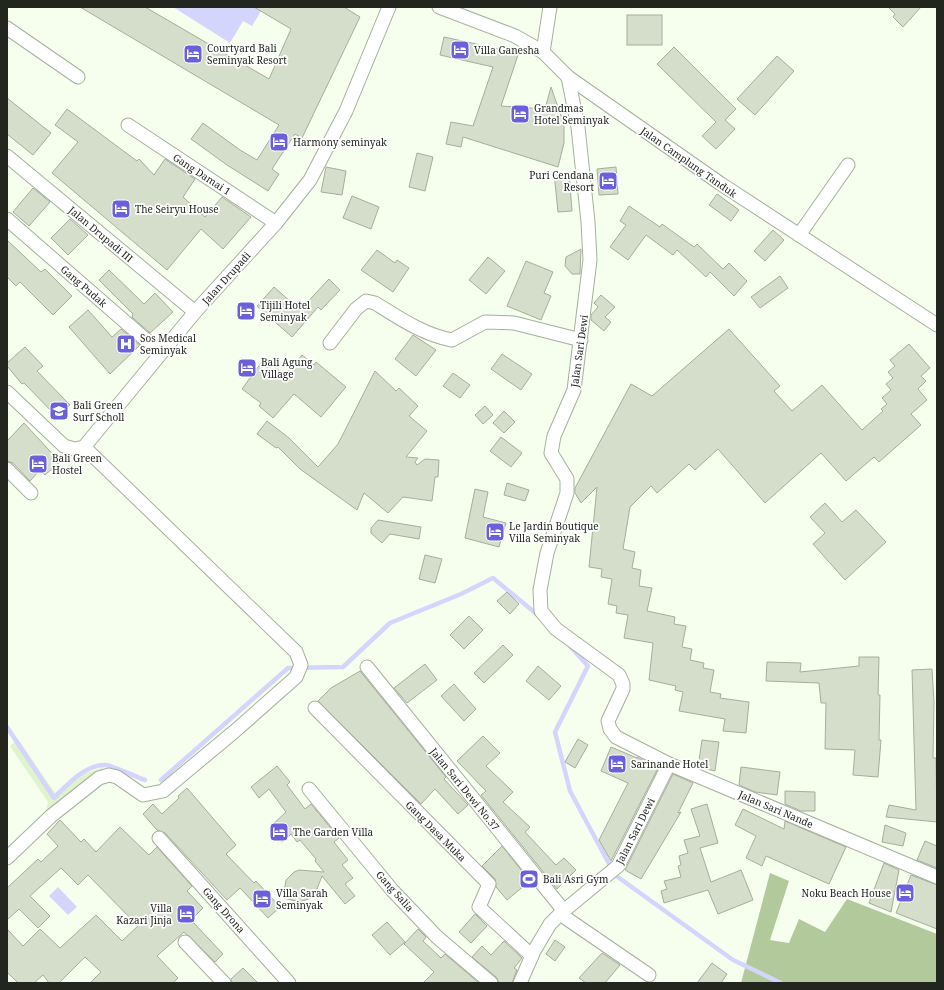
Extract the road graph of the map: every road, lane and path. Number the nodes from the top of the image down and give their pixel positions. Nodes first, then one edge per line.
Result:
1 (389, 7) edge
2 (439, 7) edge
3 (550, 7) edge
4 (7, 28) edge
5 (543, 52) junction
6 (78, 77) dead end
7 (568, 77) junction
8 (128, 125) dead end
9 (7, 156) edge
10 (848, 165) dead end
11 (7, 219) edge
12 (276, 223) junction
13 (799, 235) junction
14 (195, 312) junction
15 (937, 324) edge
16 (581, 340) junction
17 (330, 343) dead end
18 (161, 353) junction
19 (7, 392) edge
20 (84, 447) junction
21 (7, 469) edge
22 (32, 493) dead end
23 (367, 667) dead end
24 (315, 708) dead end
25 (616, 737) joint
26 (669, 764) junction
27 (309, 789) dead end
28 (159, 838) dead end
29 (7, 858) edge
30 (937, 878) edge
31 (562, 913) junction
32 (185, 942) dead end
33 (532, 956) junction
34 (649, 975) dead end
35 (224, 983) edge
36 (289, 983) edge
37 (490, 983) edge
38 (520, 983) edge

1 - 12 street, Jalan Drupadi
2 - 5 street, Jalan Camplung Tanduk
3 - 5 street
4 - 6 street
5 - 7 street, Jalan Camplung Tanduk
7 - 13 street, Jalan Camplung Tanduk
7 - 16 street, Jalan Sari Dewi
8 - 12 street, Gang Damai 1
9 - 14 street, Jalan Drupadi III
10 - 13 street
11 - 18 street, Gang Pudak
12 - 14 street, Jalan Drupadi
13 - 15 street, Jalan Camplung Tanduk
14 - 18 street, Jalan Drupadi
16 - 17 street
16 - 25 street, Jalan Sari Dewi
18 - 20 street, Jalan Drupadi
19 - 20 street
20 - 29 street
21 - 22 street
23 - 31 street, Jalan Sari Dewi No.37
24 - 33 street, Gang Dasa Muka
25 - 26 street, Jalan Sari Nande
26 - 30 street, Jalan Sari Nande
26 - 31 street, Jalan Sari Dewi
27 - 37 street, Gang Salia
28 - 36 street, Gang Drona
31 - 33 street, Jalan Sari Dewi
31 - 34 street, Jalan Sari Dewi No.37
32 - 35 street
33 - 38 street, Jalan Sari Dewi

